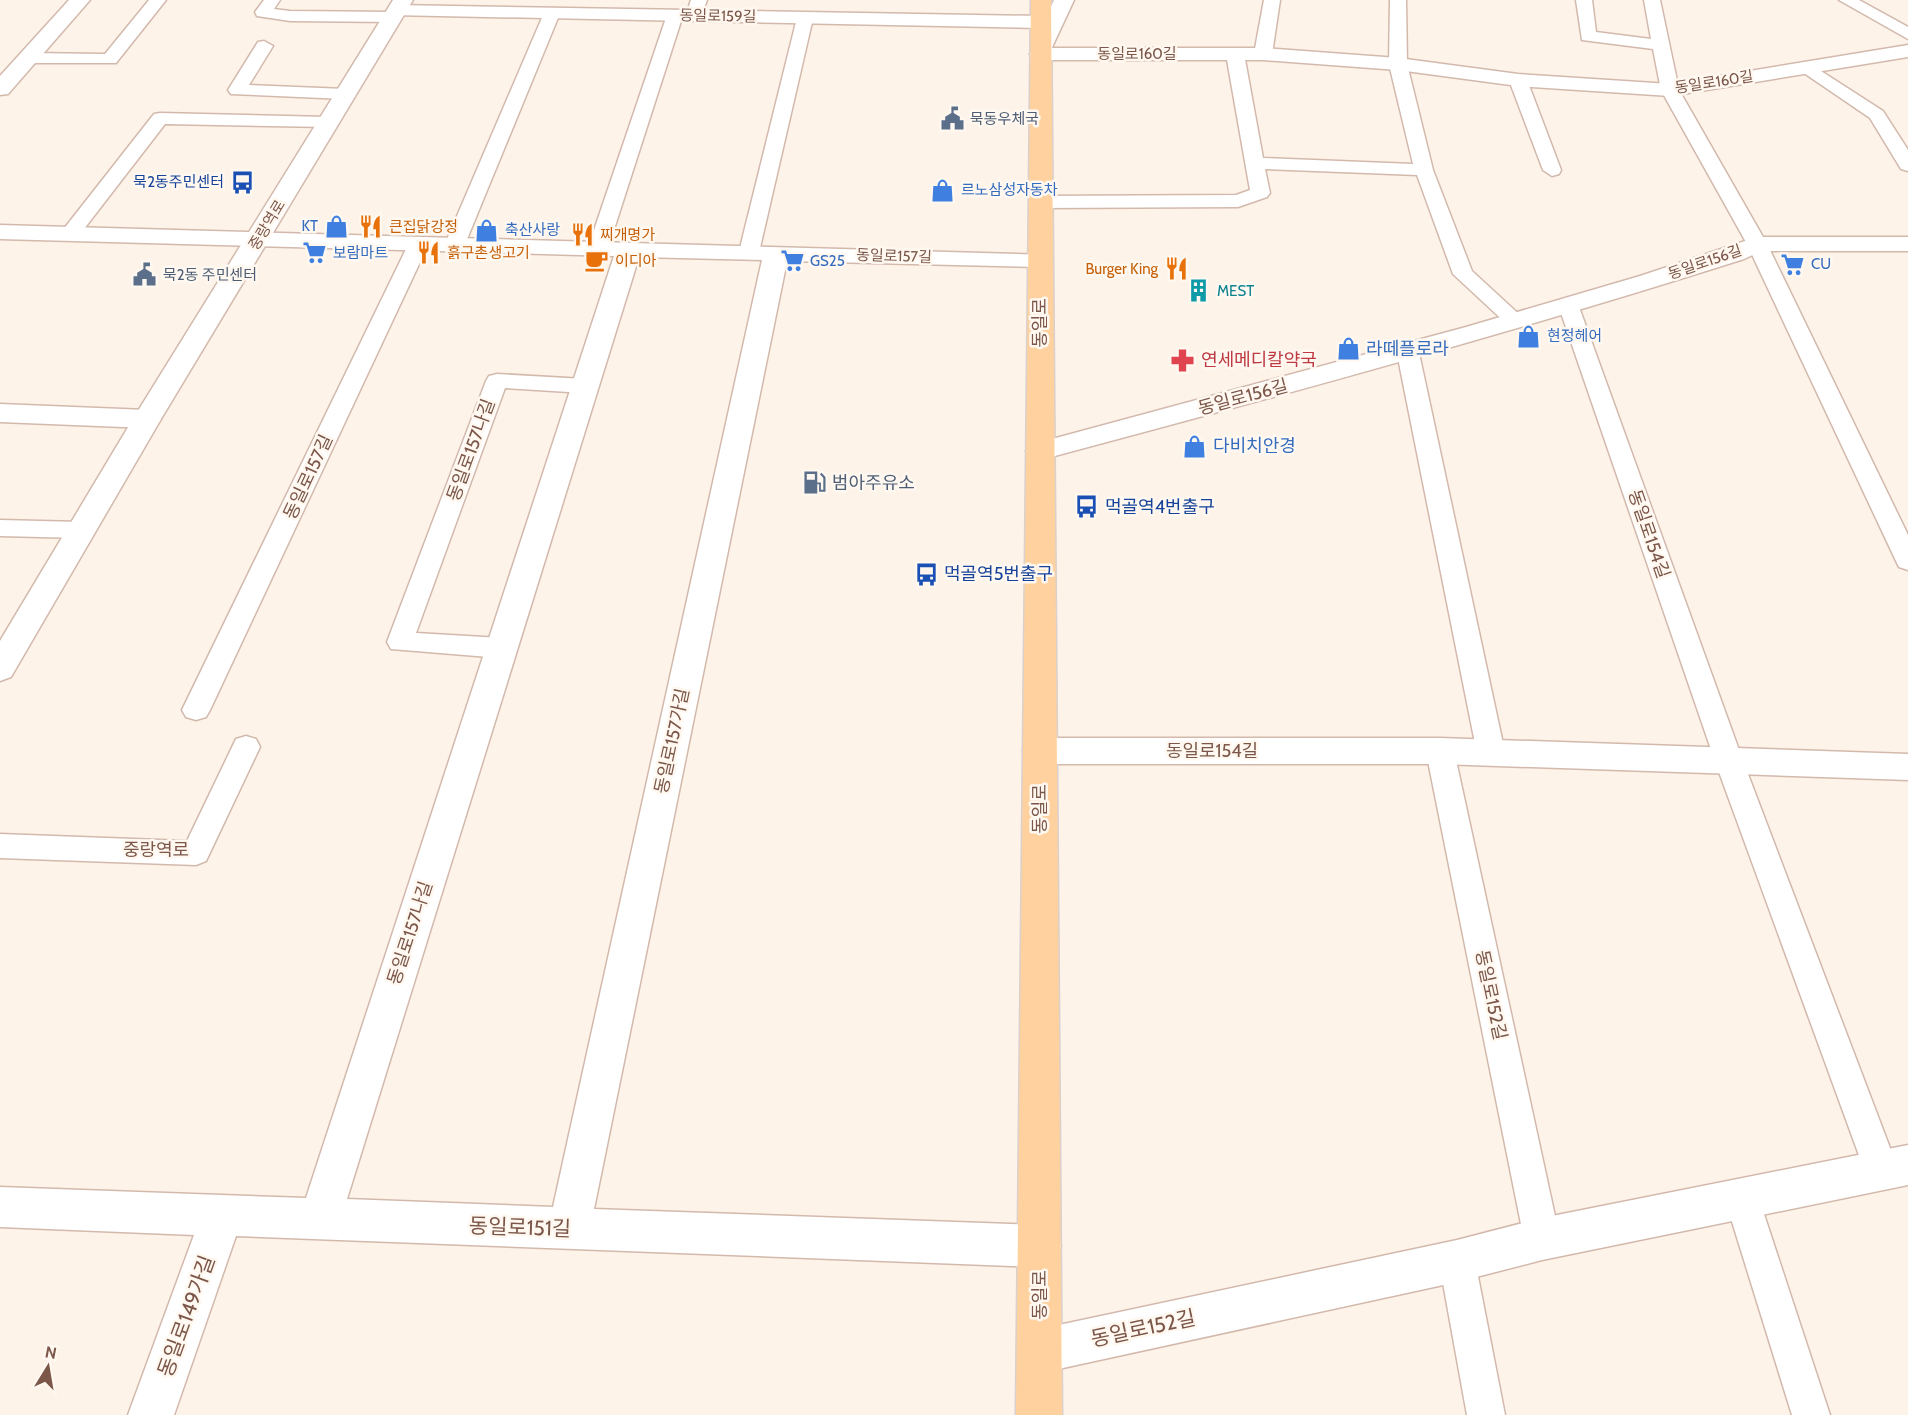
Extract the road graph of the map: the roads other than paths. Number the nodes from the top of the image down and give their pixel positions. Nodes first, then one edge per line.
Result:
1 (80, 0) edge
2 (158, 0) edge
3 (272, 0) edge
4 (1041, 0) edge
5 (1064, 0) edge
6 (1272, 0) edge
7 (1398, 0) edge
8 (1584, 0) edge
9 (1652, 0) edge
10 (1847, 0) edge
11 (398, 10) edge
12 (689, 10) edge
13 (552, 13) junction
14 (805, 18) junction
15 (1039, 22) junction
16 (1908, 34) edge
17 (1660, 45) junction
18 (264, 46) dead end
19 (1908, 51) edge
20 (1040, 54) junction
21 (1235, 54) junction
22 (1263, 54) junction
23 (28, 58) junction
24 (1398, 64) junction
25 (1807, 67) junction
26 (1518, 80) junction
27 (3, 83) edge
28 (1670, 90) junction
29 (345, 94) junction
30 (328, 122) junction
31 (1255, 163) junction
32 (1908, 165) edge
33 (1424, 170) junction
34 (1552, 170) dead end
35 (1040, 202) junction
36 (0, 232) edge
37 (70, 234) junction
38 (259, 239) junction
39 (419, 243) junction
40 (455, 244) junction
41 (1756, 244) junction
42 (1908, 244) edge
43 (614, 248) junction
44 (762, 252) junction
45 (1040, 260) junction
46 (1569, 307) junction
47 (1516, 322) junction
48 (1408, 353) junction
49 (585, 386) junction
50 (0, 413) edge
51 (147, 419) junction
52 (1040, 451) junction
53 (0, 528) edge
54 (81, 531) junction
55 (1908, 561) edge
56 (501, 648) junction
57 (2, 661) edge
58 (196, 710) dead end
59 (246, 747) dead end
60 (1440, 751) junction
61 (1040, 752) junction
62 (1491, 753) junction
63 (1728, 761) junction
64 (1908, 767) edge
65 (0, 846) edge
66 (1895, 1167) edge
67 (1742, 1199) junction
68 (0, 1207) edge
69 (222, 1217) junction
70 (320, 1219) junction
71 (569, 1229) junction
72 (1542, 1239) junction
73 (1040, 1246) junction
74 (1457, 1261) junction
75 (1040, 1351) junction
76 (151, 1415) edge
77 (1039, 1415) edge
78 (1486, 1415) edge
79 (1811, 1415) edge

1 - 23 street
2 - 23 lane
3 - 11 lane
4 - 15 main road, 동일로
5 - 20 street
6 - 22 lane
7 - 24 lane
8 - 17 lane
9 - 17 lane, 동일로156길
10 - 16 lane
11 - 13 street, 동일로159길
11 - 29 street, 중랑역로
12 - 13 street, 동일로159길
12 - 14 street, 동일로159길
12 - 43 lane
13 - 40 lane
14 - 15 street, 동일로159길
14 - 44 lane
15 - 20 main road, 동일로
17 - 28 lane, 동일로156길
18 - 29 lane
19 - 25 street, 동일로160길
20 - 21 street, 동일로160길
20 - 35 main road, 동일로
21 - 22 street, 동일로160길
21 - 31 lane
22 - 24 street, 동일로160길
23 - 27 street
24 - 26 street, 동일로160길
24 - 33 lane
25 - 28 street, 동일로160길
25 - 32 lane
26 - 28 street, 동일로160길
26 - 34 lane
28 - 41 lane, 동일로156길
29 - 30 street, 중랑역로
30 - 37 lane
30 - 38 street, 중랑역로
31 - 33 lane
31 - 35 lane
33 - 47 lane
35 - 45 main road, 동일로
36 - 37 street, 동일로157길
37 - 38 street, 동일로157길
38 - 39 street, 동일로157길
38 - 51 street, 중랑역로
39 - 40 street, 동일로157길
39 - 58 lane, 동일로157길
40 - 43 street, 동일로157길
41 - 42 street, 동일로156길
41 - 46 street, 동일로156길
41 - 55 lane
43 - 44 street, 동일로157길
43 - 49 street, 동일로157나길
44 - 45 street, 동일로157길
44 - 71 street, 동일로157가길
45 - 52 main road, 동일로
46 - 47 street, 동일로156길
46 - 63 lane, 동일로154길
47 - 48 street, 동일로156길
48 - 52 street, 동일로156길
48 - 62 lane
49 - 56 street, 동일로157나길
49 - 56 lane, 동일로157나길
50 - 51 street
51 - 54 street, 중랑역로
52 - 61 main road, 동일로
53 - 54 lane
54 - 57 street, 중랑역로
56 - 70 street, 동일로157나길
59 - 65 lane, 중랑역로
60 - 61 street, 동일로154길
60 - 62 street, 동일로154길
60 - 72 lane, 동일로152길
61 - 73 main road, 동일로
62 - 63 street, 동일로154길
63 - 64 street, 동일로154길
63 - 66 lane, 동일로152길
66 - 67 street, 동일로152길
67 - 72 street, 동일로152길
67 - 79 lane
68 - 69 street, 동일로151길
69 - 70 street, 동일로151길
69 - 76 street, 동일로149가길
70 - 71 street, 동일로151길
71 - 73 street, 동일로151길
72 - 74 street, 동일로152길
73 - 75 main road, 동일로
74 - 75 street, 동일로152길
74 - 78 lane
75 - 77 main road, 동일로

